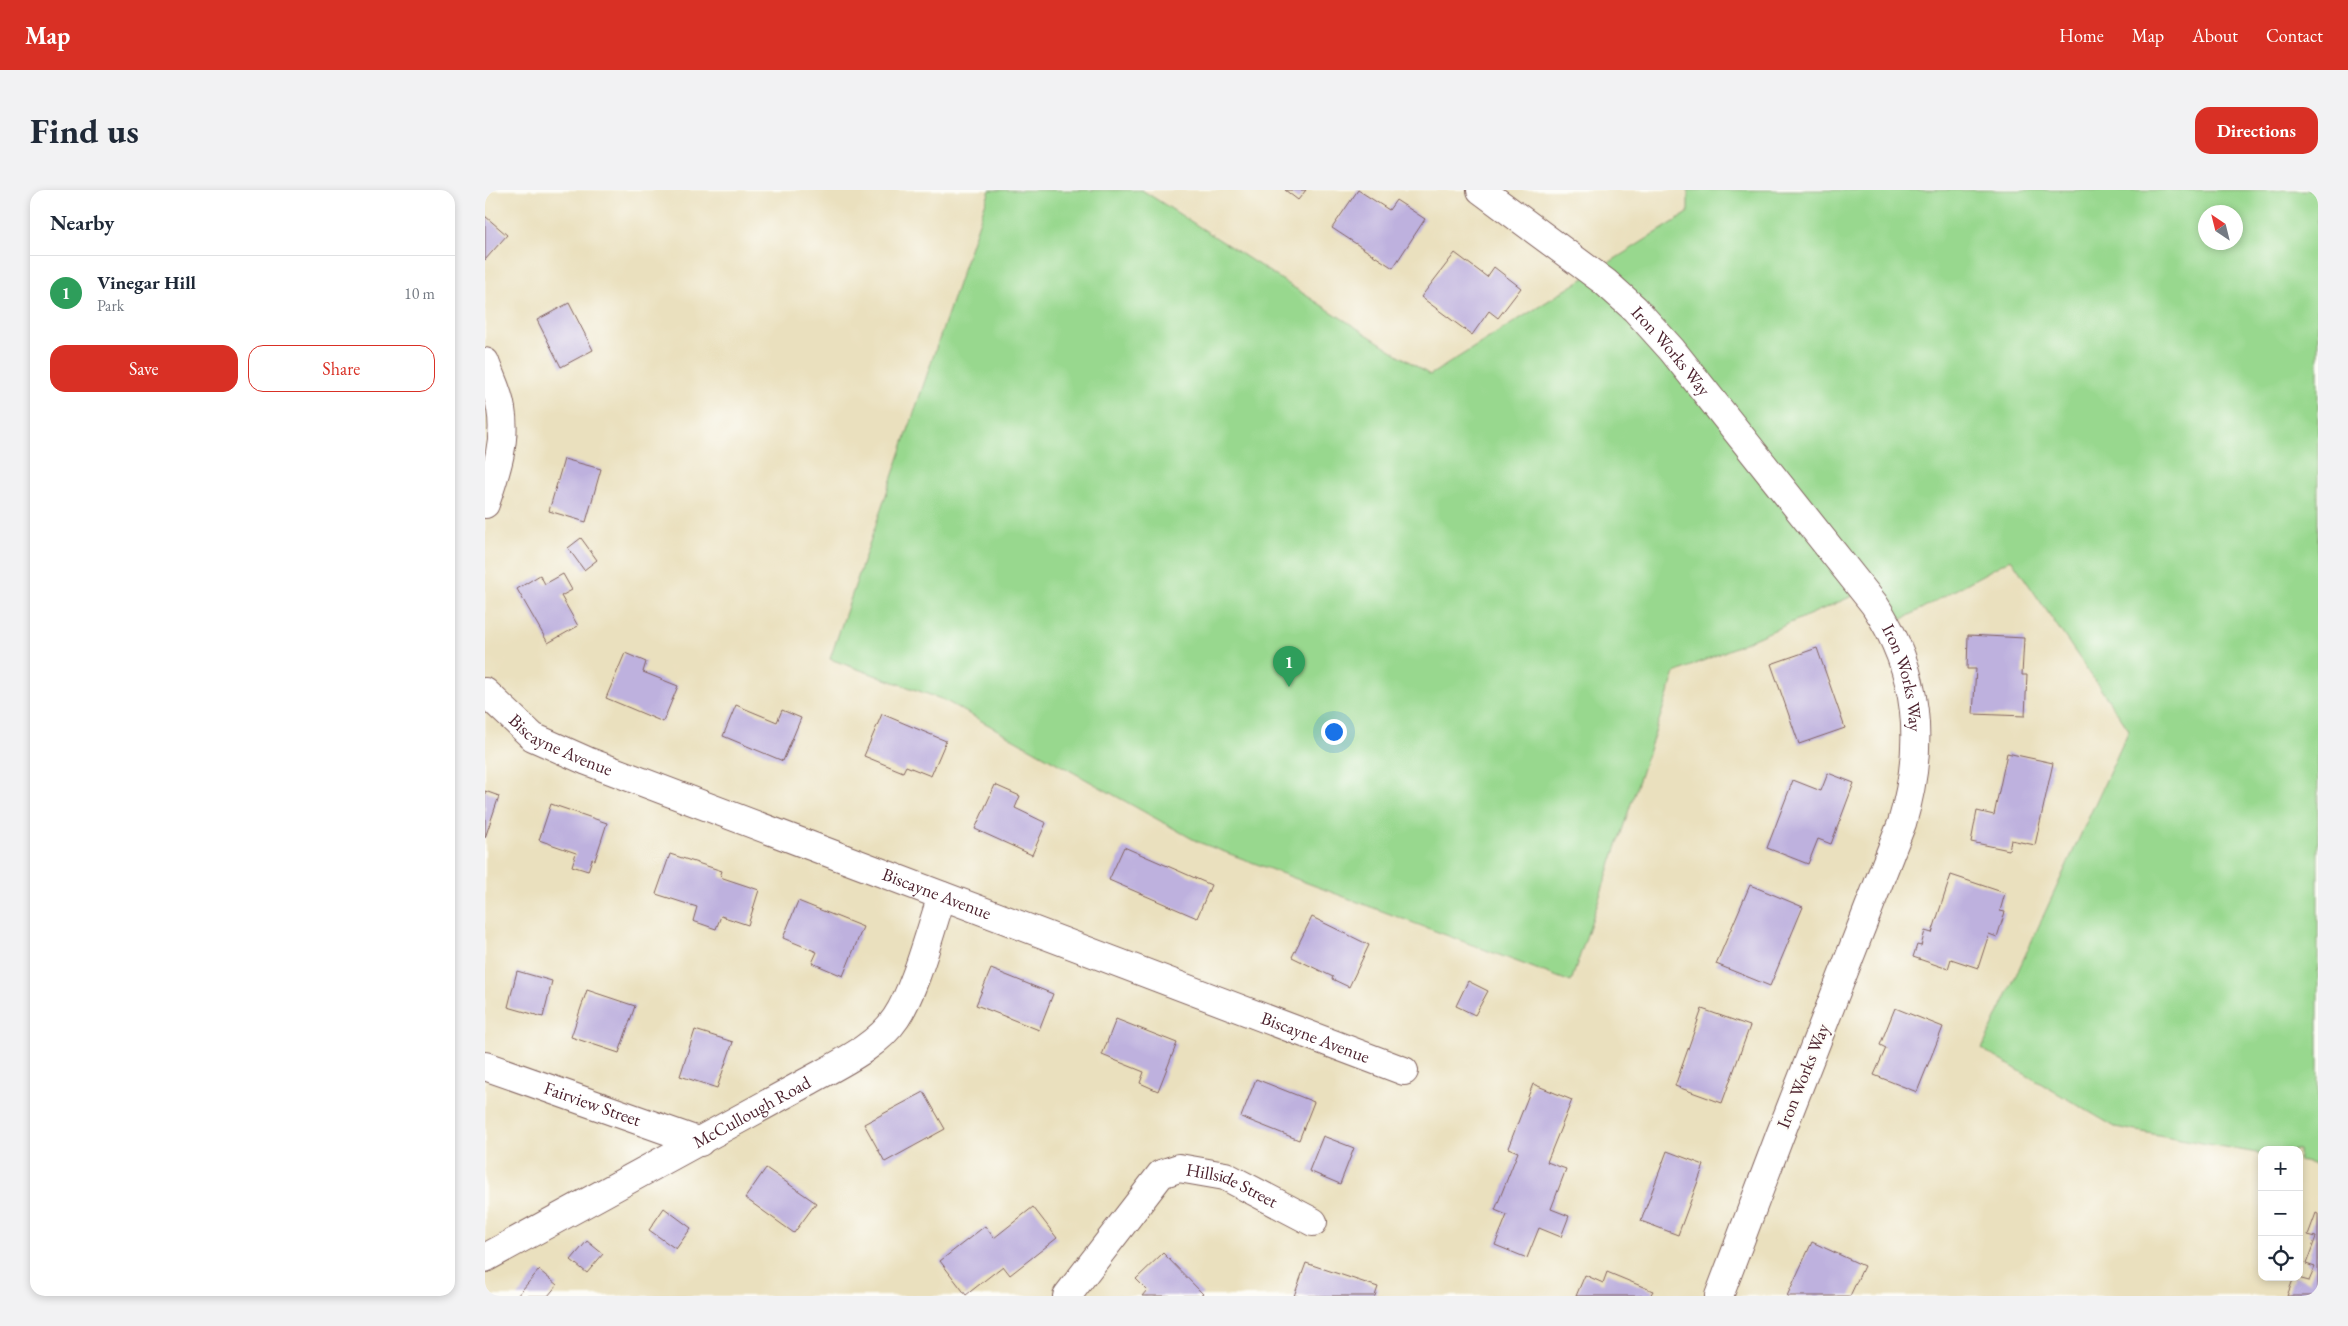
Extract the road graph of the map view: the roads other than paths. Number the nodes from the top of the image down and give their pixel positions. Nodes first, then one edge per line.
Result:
1 (1481, 190) edge
2 (485, 362) edge
3 (485, 504) edge
4 (485, 692) edge
5 (942, 896) junction
6 (485, 1066) edge
7 (1404, 1071) dead end
8 (700, 1142) junction
9 (1313, 1222) dead end
10 (485, 1258) edge
11 (1067, 1296) edge
12 (1719, 1296) edge

1 - 12 street, Iron Works Way
2 - 3 street
4 - 5 street, Biscayne Avenue
5 - 7 street, Biscayne Avenue
5 - 8 street, McCullough Road
6 - 8 street, Fairview Street
8 - 10 street, McCullough Road
9 - 11 street, Hillside Street

